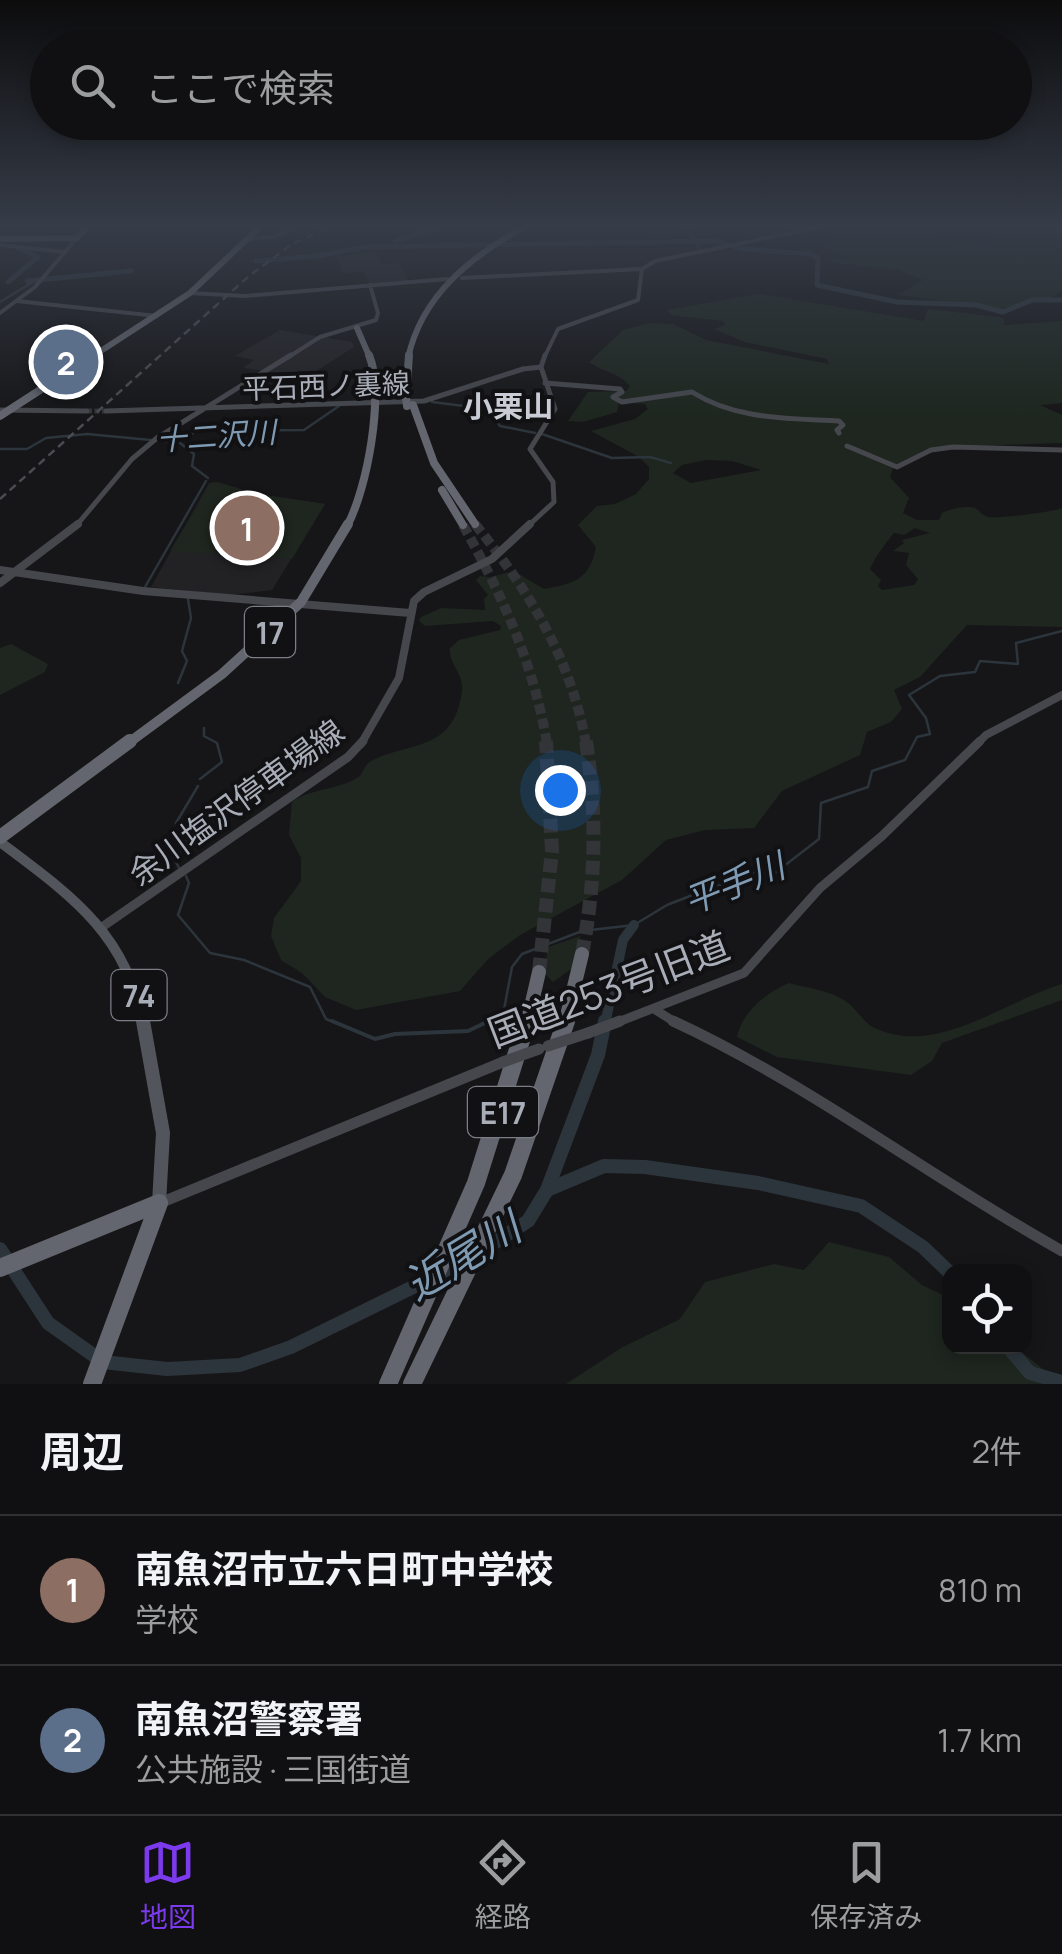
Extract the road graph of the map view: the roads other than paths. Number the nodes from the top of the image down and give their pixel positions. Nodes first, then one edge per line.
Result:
1 (28, 291) edge
2 (193, 291) edge
3 (307, 291) edge
4 (371, 291) edge
5 (442, 291) edge
6 (642, 291) edge
7 (190, 293) junction
8 (16, 301) junction
9 (0, 313) edge
10 (156, 316) junction
11 (357, 328) junction
12 (541, 367) junction
13 (546, 383) junction
14 (410, 401) junction
15 (378, 404) junction
16 (204, 409) junction
17 (87, 411) tunnel mouth
18 (2, 412) edge
19 (106, 412) tunnel mouth
20 (839, 433) dead end
21 (848, 446) dead end
22 (1062, 450) edge
23 (475, 524) tunnel mouth
24 (462, 525) tunnel mouth
25 (0, 570) edge
26 (16, 572) junction
27 (0, 583) edge
28 (301, 602) junction
29 (410, 613) junction
30 (1062, 695) edge
31 (0, 839) edge
32 (102, 928) junction
33 (582, 954) tunnel mouth
34 (539, 972) tunnel mouth
35 (654, 1009) junction
36 (159, 1203) junction
37 (1062, 1251) edge
38 (0, 1268) edge
39 (95, 1375) edge
40 (388, 1384) edge
41 (412, 1384) edge

1 - 8 main road
2 - 7 highway
3 - 7 main road
4 - 11 main road
5 - 14 highway
6 - 12 main road
7 - 10 highway
8 - 9 main road
8 - 10 main road
10 - 18 highway
11 - 15 highway, 17
11 - 16 main road
12 - 13 main road
12 - 15 main road, 平石西ノ裏線
13 - 20 main road
13 - 29 main road
14 - 23 highway
14 - 24 highway
15 - 16 main road, 平石西ノ裏線
15 - 28 highway, 17
16 - 19 main road, 平石西ノ裏線
16 - 26 main road
17 - 18 main road
21 - 22 main road
25 - 26 main road
26 - 27 main road
26 - 28 main road
28 - 29 main road
28 - 31 highway, 17
29 - 32 main road, 余川塩沢停車場線
30 - 35 main road, 国道253号旧道
31 - 32 main road, 74
32 - 36 main road, 74
33 - 41 highway, E17
34 - 40 highway, E17
35 - 36 main road, 国道253号旧道, bridge
35 - 37 main road
36 - 38 highway
36 - 39 highway

